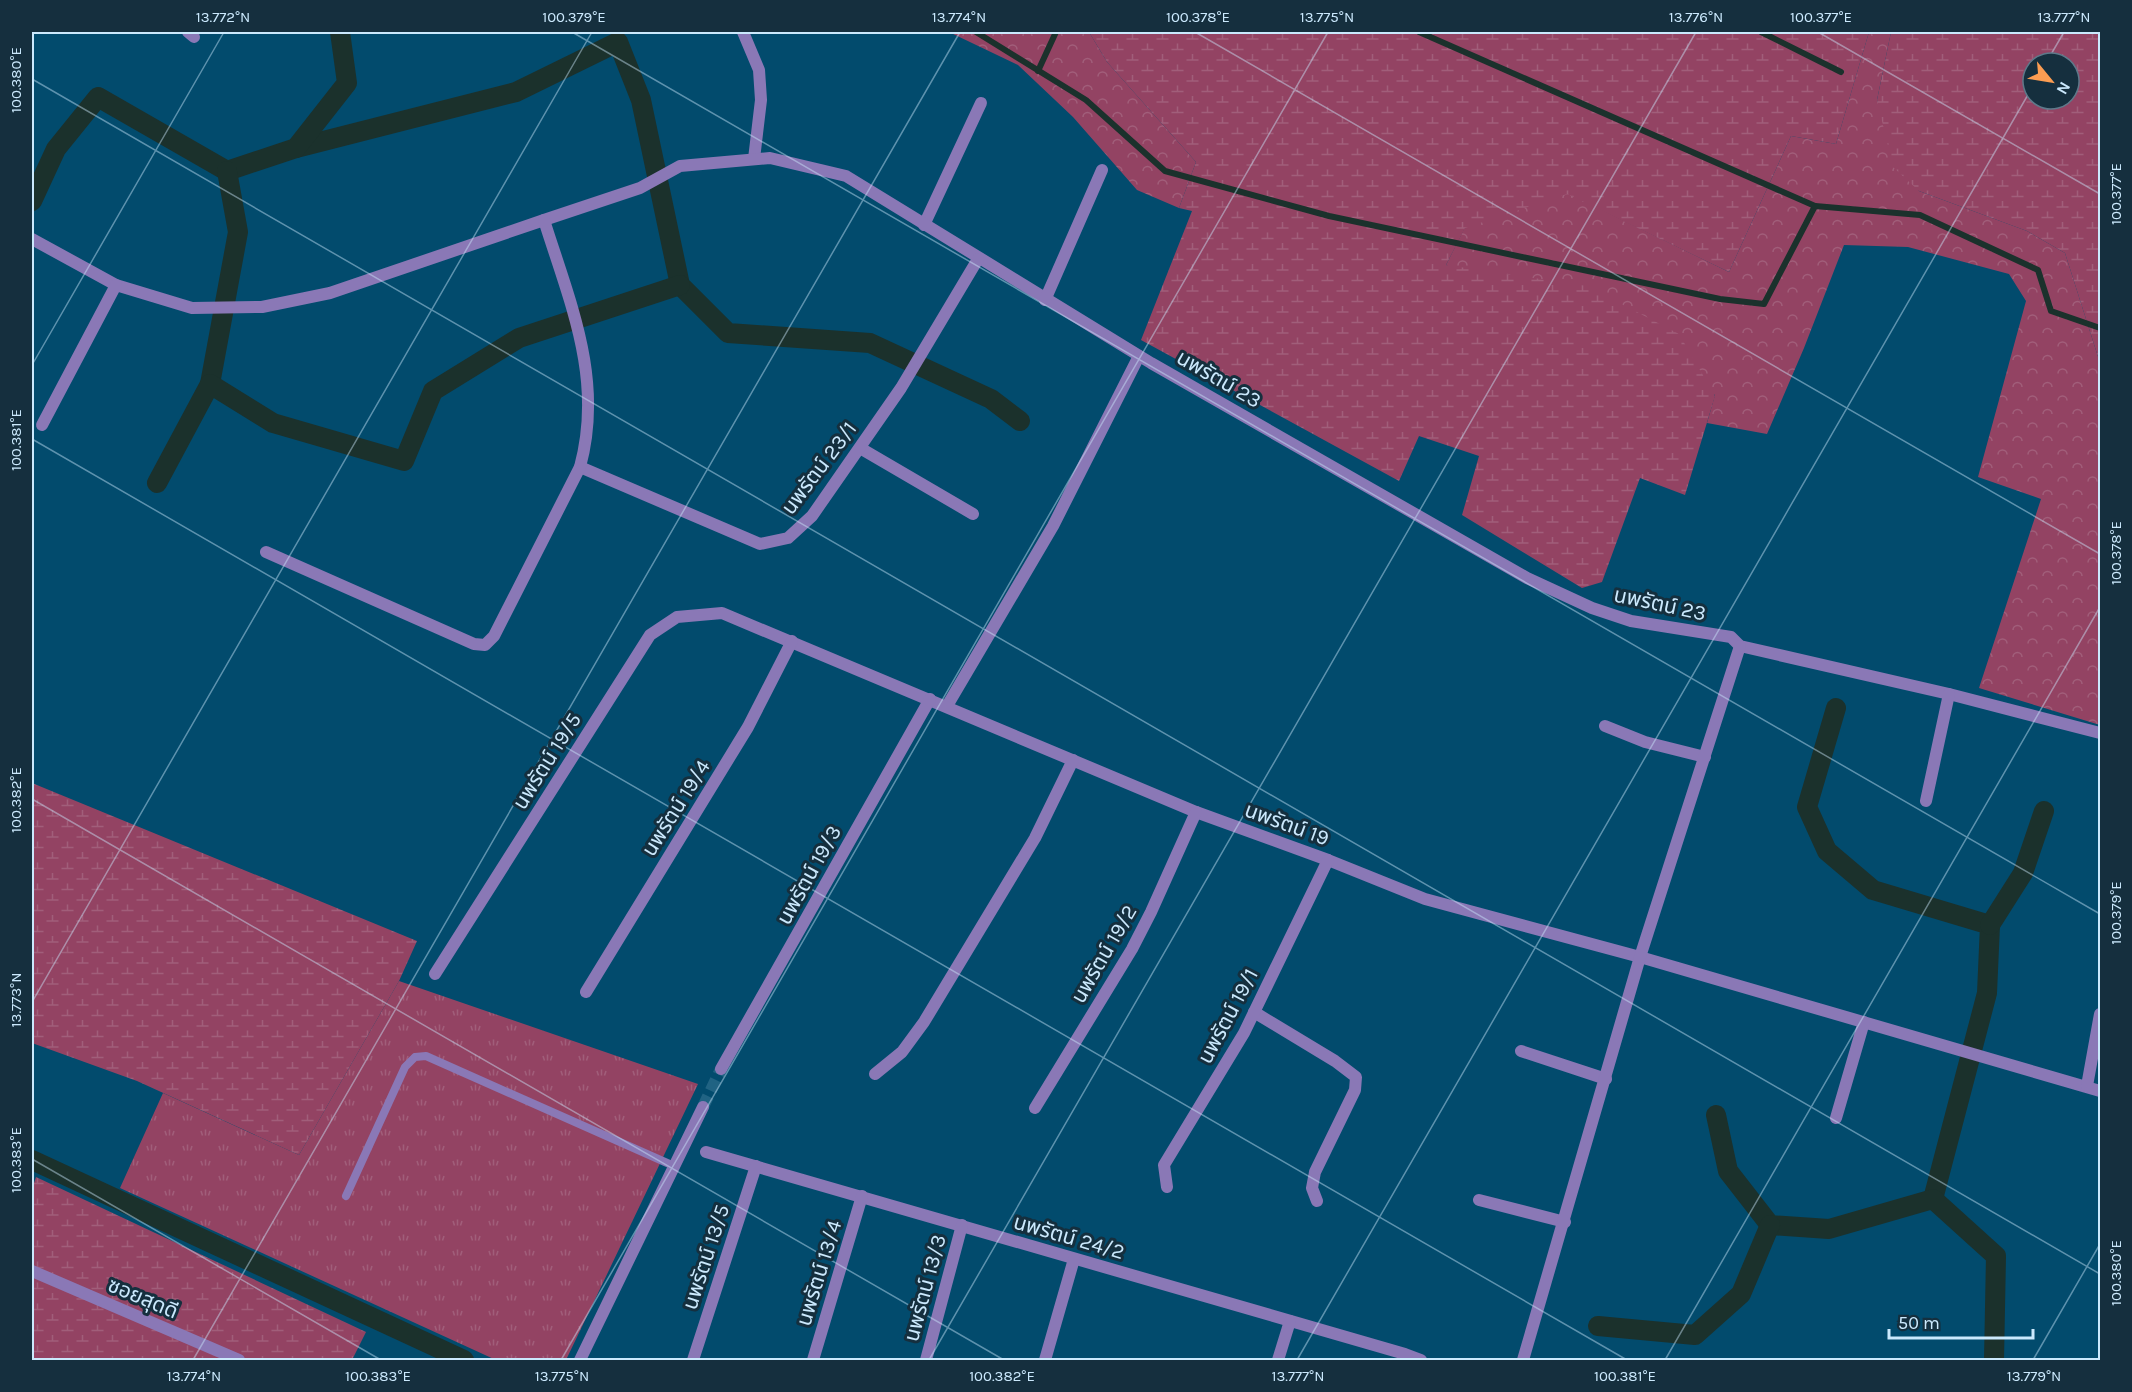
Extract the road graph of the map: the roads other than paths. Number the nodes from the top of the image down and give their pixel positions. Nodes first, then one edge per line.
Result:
1 (743, 32) edge
2 (981, 103) dead end
3 (754, 159) junction
4 (1102, 170) dead end
5 (544, 220) junction
6 (924, 225) junction
7 (35, 240) edge
8 (978, 259) junction
9 (116, 285) junction
10 (1045, 300) junction
11 (1139, 356) junction
12 (42, 425) dead end
13 (860, 448) junction
14 (580, 467) junction
15 (973, 514) dead end
16 (266, 552) dead end
17 (722, 612) joint
18 (792, 641) junction
19 (1740, 646) junction
20 (1949, 694) junction
21 (930, 699) junction
22 (947, 706) junction
23 (1605, 726) dead end
24 (2100, 733) edge
25 (1705, 757) junction
26 (1073, 760) junction
27 (1926, 801) dead end
28 (1196, 812) junction
29 (1328, 860) junction
30 (1640, 957) junction
31 (435, 974) dead end
32 (586, 992) dead end
33 (1254, 1012) junction
34 (2100, 1014) edge
35 (1864, 1022) junction
36 (1521, 1051) dead end
37 (721, 1070) tunnel mouth
38 (875, 1074) dead end
39 (1606, 1079) junction
40 (2087, 1086) junction
41 (2100, 1091) edge
42 (703, 1107) tunnel mouth
43 (1035, 1108) dead end
44 (1836, 1118) dead end
45 (706, 1152) dead end
46 (674, 1166) junction
47 (756, 1166) junction
48 (1167, 1187) dead end
49 (346, 1196) dead end
50 (862, 1196) junction
51 (1479, 1200) dead end
52 (1317, 1201) dead end
53 (1565, 1222) junction
54 (962, 1225) junction
55 (1074, 1258) junction
56 (32, 1271) edge
57 (1290, 1321) junction
58 (239, 1360) edge
59 (580, 1360) edge
60 (693, 1360) edge
61 (813, 1360) edge
62 (926, 1360) edge
63 (1045, 1360) edge
64 (1278, 1360) edge
65 (1421, 1360) edge
66 (1523, 1360) edge

1 - 3 street
2 - 6 street
3 - 5 street, นพรัตน์ 23
3 - 6 street, นพรัตน์ 23
4 - 10 street
5 - 9 street
5 - 14 street
6 - 8 street, นพรัตน์ 23
7 - 9 street
8 - 10 street, นพรัตน์ 23
8 - 13 street, นพรัตน์ 23/1
9 - 12 street
10 - 11 street, นพรัตน์ 23
11 - 19 street, นพรัตน์ 23
11 - 22 street
13 - 14 street, นพรัตน์ 23/1
13 - 15 street
14 - 16 street
17 - 18 street, นพรัตน์ 19
17 - 31 street, นพรัตน์ 19/5
18 - 21 street, นพรัตน์ 19
18 - 32 street, นพรัตน์ 19/4
19 - 20 street, นพรัตน์ 23
19 - 25 street
20 - 24 street, นพรัตน์ 23
20 - 27 street
21 - 22 street, นพรัตน์ 19
21 - 37 street, นพรัตน์ 19/3
22 - 26 street, นพรัตน์ 19
23 - 25 street
25 - 30 street
26 - 28 street, นพรัตน์ 19
26 - 38 street
28 - 29 street, นพรัตน์ 19
28 - 43 street, นพรัตน์ 19/2
29 - 30 street, นพรัตน์ 19
29 - 33 street, นพรัตน์ 19/1
30 - 35 street, นพรัตน์ 19
30 - 39 street
33 - 48 street, นพรัตน์ 19/1
33 - 52 street
34 - 40 street
35 - 40 street, นพรัตน์ 19
35 - 44 street
36 - 39 street
39 - 53 street
40 - 41 street, นพรัตน์ 19
42 - 46 street
45 - 47 street, นพรัตน์ 24/2
46 - 49 lane
46 - 59 street
47 - 50 street, นพรัตน์ 24/2
47 - 60 street, นพรัตน์ 13/5
50 - 54 street, นพรัตน์ 24/2
50 - 61 street, นพรัตน์ 13/4
51 - 53 street
53 - 66 street
54 - 55 street, นพรัตน์ 24/2
54 - 62 street, นพรัตน์ 13/3
55 - 57 street, นพรัตน์ 24/2
55 - 63 street
56 - 58 street, ซอยสุดดี
57 - 64 street
57 - 65 street, นพรัตน์ 24/2

